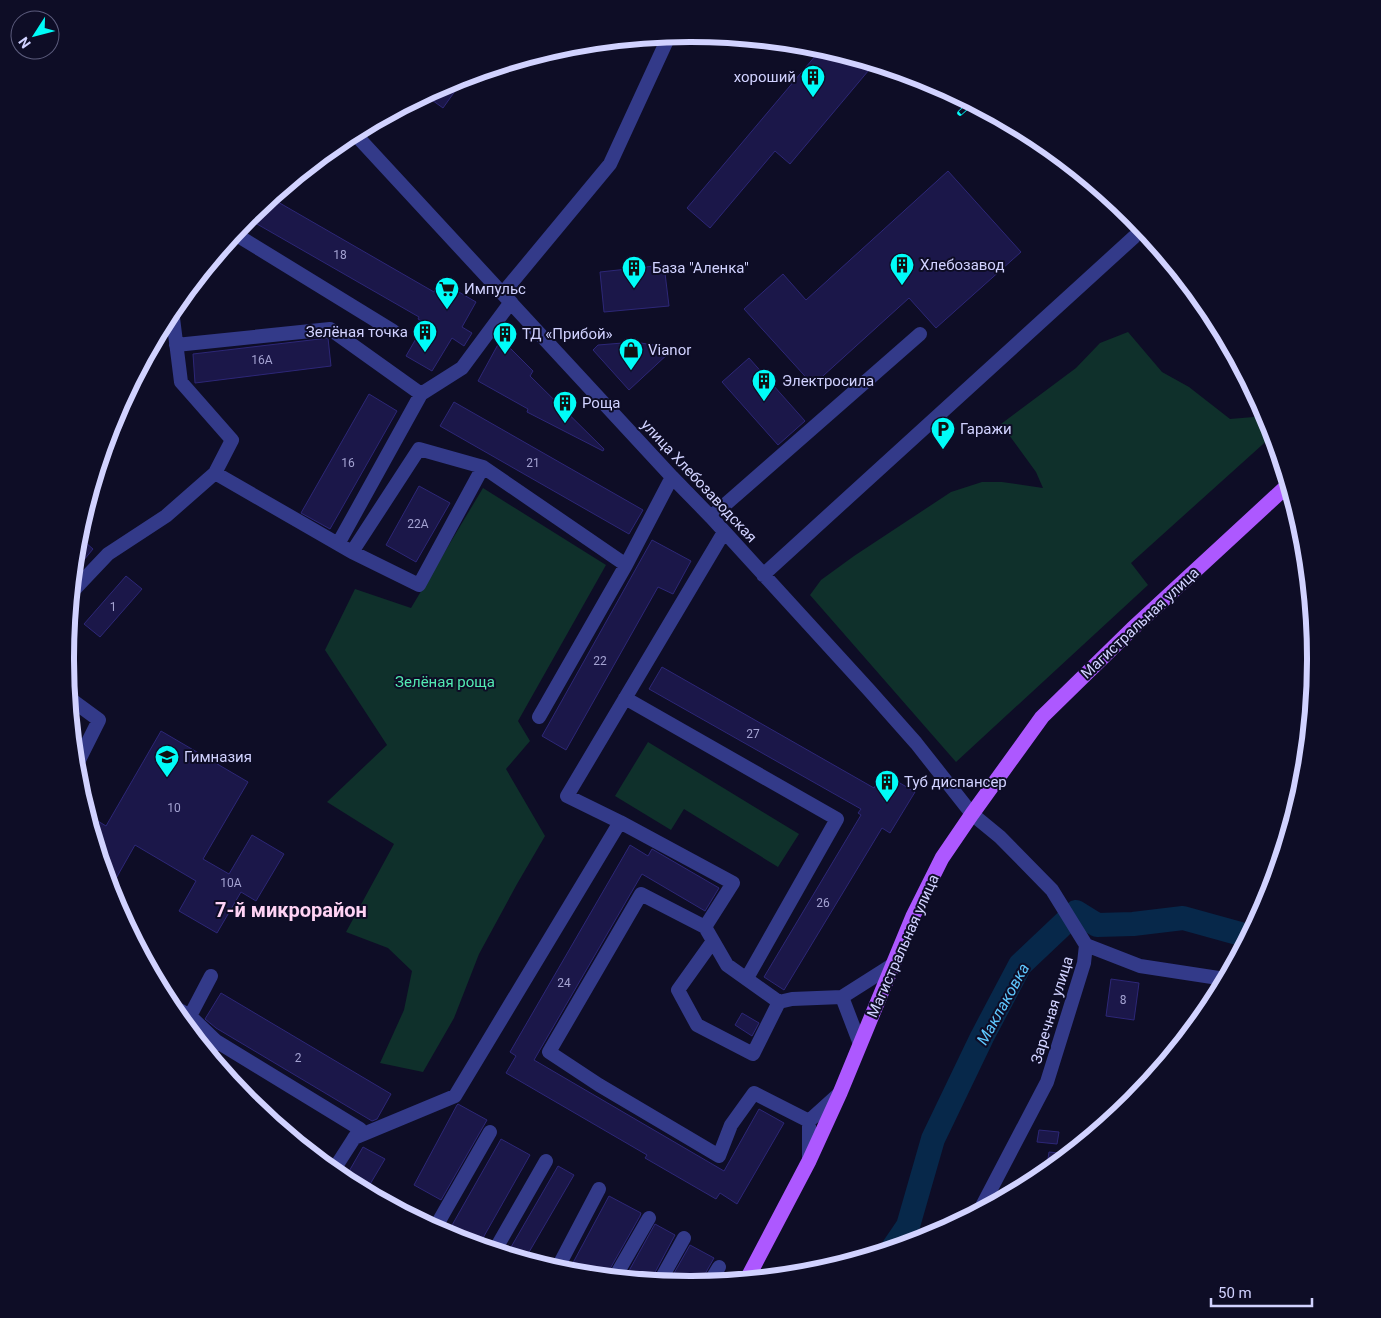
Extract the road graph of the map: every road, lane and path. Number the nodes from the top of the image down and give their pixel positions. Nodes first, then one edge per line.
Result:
1 (666, 43) edge
2 (359, 139) edge
3 (1134, 237) dead end
4 (241, 238) edge
5 (507, 298) junction
6 (174, 323) edge
7 (393, 330) dead end
8 (920, 334) dead end
9 (176, 345) junction
10 (422, 394) junction
11 (483, 466) junction
12 (215, 473) junction
13 (672, 477) junction
14 (1283, 490) edge
15 (711, 518) junction
16 (724, 532) junction
17 (338, 544) junction
18 (352, 552) junction
19 (626, 565) junction
20 (763, 575) junction
21 (78, 585) edge
22 (625, 698) junction
23 (75, 703) edge
24 (539, 717) dead end
25 (82, 755) edge
26 (972, 814) junction
27 (620, 822) junction
28 (705, 928) junction
29 (713, 941) junction
30 (1086, 945) junction
31 (894, 964) junction
32 (211, 976) dead end
33 (747, 978) junction
34 (1217, 978) edge
35 (842, 997) junction
36 (779, 1002) junction
37 (187, 1014) edge
38 (190, 1016) junction
39 (860, 1044) junction
40 (212, 1046) edge
41 (840, 1093) junction
42 (809, 1121) junction
43 (490, 1132) dead end
44 (354, 1138) junction
45 (546, 1161) dead end
46 (809, 1161) junction
47 (337, 1164) edge
48 (599, 1189) dead end
49 (985, 1200) edge
50 (649, 1218) dead end
51 (439, 1222) edge
52 (684, 1238) dead end
53 (498, 1245) edge
54 (561, 1262) edge
55 (719, 1267) dead end
56 (619, 1271) edge
57 (751, 1272) edge
58 (664, 1275) edge
59 (714, 1275) edge

1 - 5 street
2 - 5 street, улица Хлебозаводская
3 - 20 street
4 - 7 street
5 - 10 street
5 - 13 street, улица Хлебозаводская
6 - 9 street
8 - 15 street
9 - 10 street
9 - 12 street
10 - 17 street
11 - 18 street
11 - 18 street
11 - 19 street
12 - 17 street
12 - 21 street
13 - 15 street, улица Хлебозаводская
13 - 19 street
14 - 26 main road, Магистральная улица
15 - 16 street, улица Хлебозаводская
16 - 20 street, улица Хлебозаводская
16 - 22 street
17 - 18 street
19 - 24 street
20 - 26 street, улица Хлебозаводская
22 - 27 street
22 - 33 street
23 - 25 street
26 - 30 street, улица Хлебозаводская
26 - 31 main road, Магистральная улица
27 - 28 street
27 - 44 street
28 - 29 street
28 - 42 street
29 - 33 street
29 - 36 street
30 - 34 street, Заречная улица
30 - 49 street, Заречная улица
31 - 35 street
31 - 39 main road, Магистральная улица
32 - 38 street
33 - 36 street
35 - 36 street
35 - 39 street
37 - 38 street
38 - 40 street
39 - 41 main road, Магистральная улица
40 - 44 street
41 - 42 street
41 - 46 main road, Магистральная улица
42 - 46 street
43 - 51 street
44 - 47 street
45 - 53 street
46 - 57 main road, Магистральная улица
48 - 54 street
50 - 56 street
52 - 58 street
55 - 59 street

